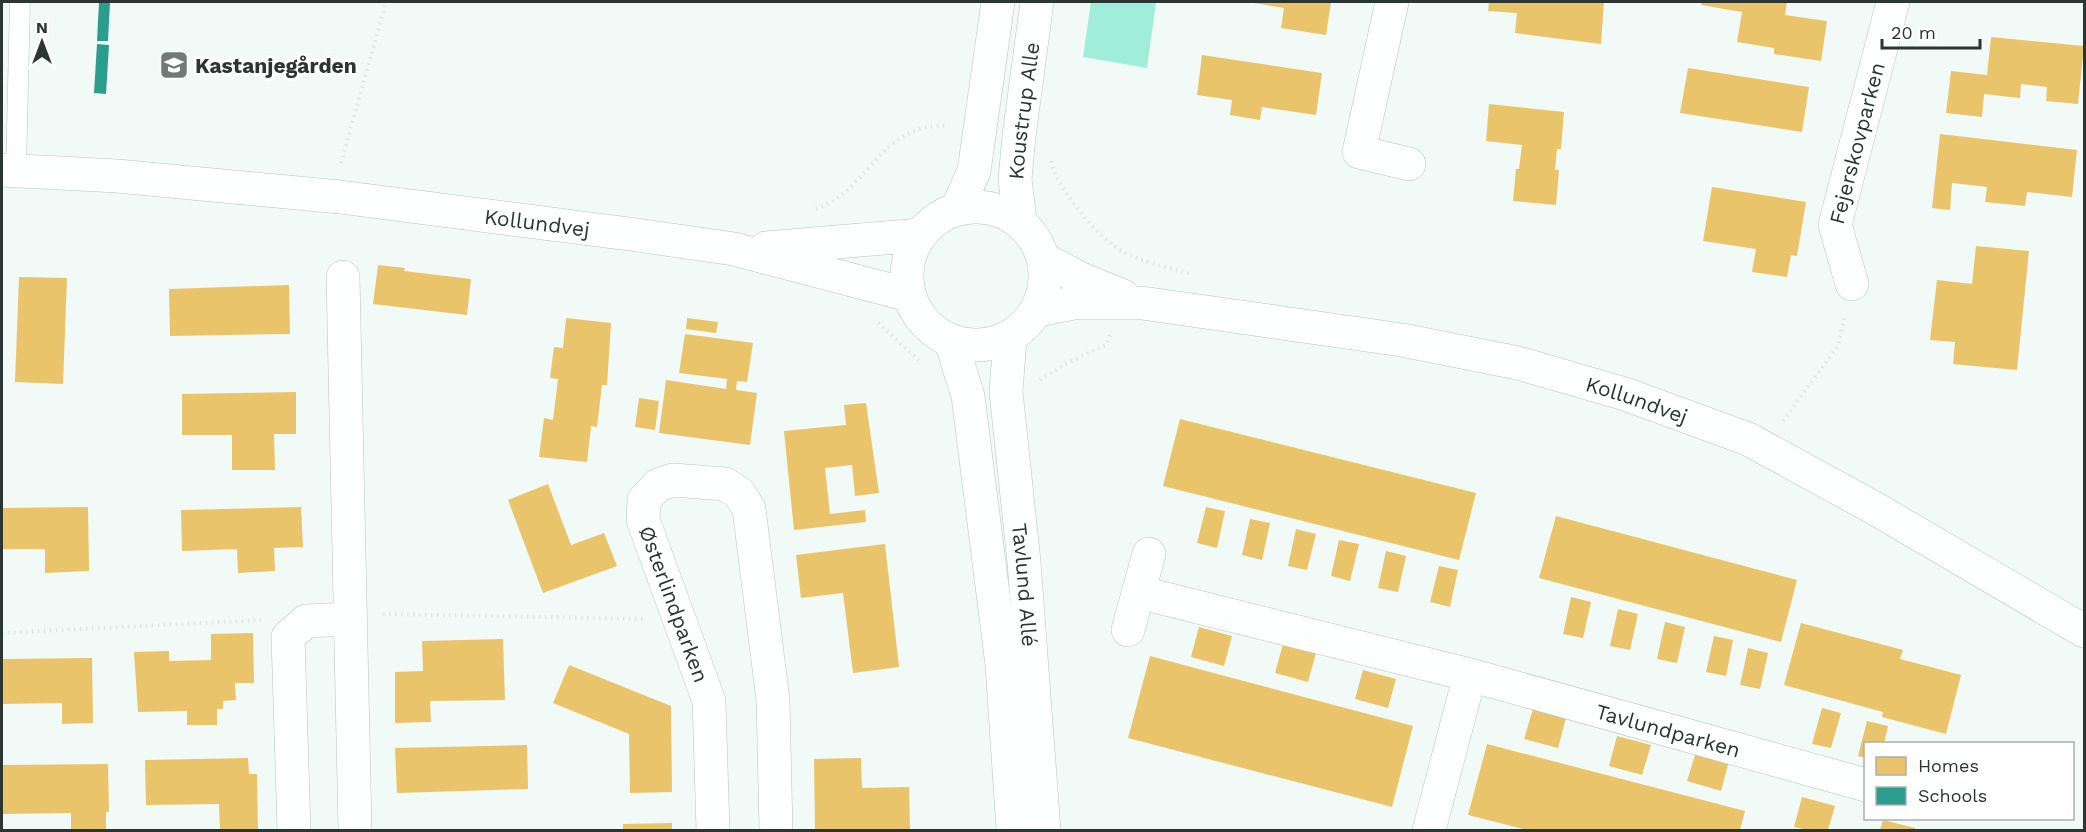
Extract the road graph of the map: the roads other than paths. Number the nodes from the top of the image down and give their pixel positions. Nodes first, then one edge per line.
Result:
1 (20, 2) edge
2 (998, 2) edge
3 (1037, 2) edge
4 (1392, 2) edge
5 (1893, 2) edge
6 (10, 90) edge
7 (1409, 164) dead end
8 (9, 170) edge
9 (957, 208) junction
10 (1020, 221) junction
11 (920, 235) junction
12 (734, 249) junction
13 (1044, 259) junction
14 (343, 277) dead end
15 (1852, 284) road end
16 (909, 295) junction
17 (1126, 300) junction
18 (1038, 310) junction
19 (1010, 338) junction
20 (951, 342) junction
21 (1149, 554) dead end
22 (1138, 592) junction
23 (350, 619) junction
24 (1128, 630) dead end
25 (2085, 631) edge
26 (1470, 675) junction
27 (1864, 784) edge
28 (294, 831) edge
29 (355, 831) edge
30 (713, 831) edge
31 (776, 831) edge
32 (1013, 831) edge
33 (1044, 831) edge
34 (1429, 831) edge

1 - 6 lane
2 - 9 street, Koustrup Alle
3 - 10 street, Koustrup Alle
4 - 7 street
5 - 15 street, Fejerskovparken
6 - 8 lane
8 - 12 street, Kollundvej
9 - 10 street
9 - 11 street
10 - 13 street
11 - 12 street, Kollundvej
11 - 16 street
12 - 16 street, Kollundvej
13 - 17 street, Kollundvej
13 - 18 street
14 - 23 street
16 - 20 street
17 - 18 street, Kollundvej
17 - 25 street, Kollundvej
18 - 19 street
19 - 20 street
19 - 33 street, Tavlund Allé
20 - 32 street, Tavlund Allé
21 - 22 street
22 - 24 street
22 - 26 street, Tavlundparken
23 - 28 street
23 - 29 street
26 - 27 street, Tavlundparken
26 - 34 street
30 - 31 street, Østerlindparken

